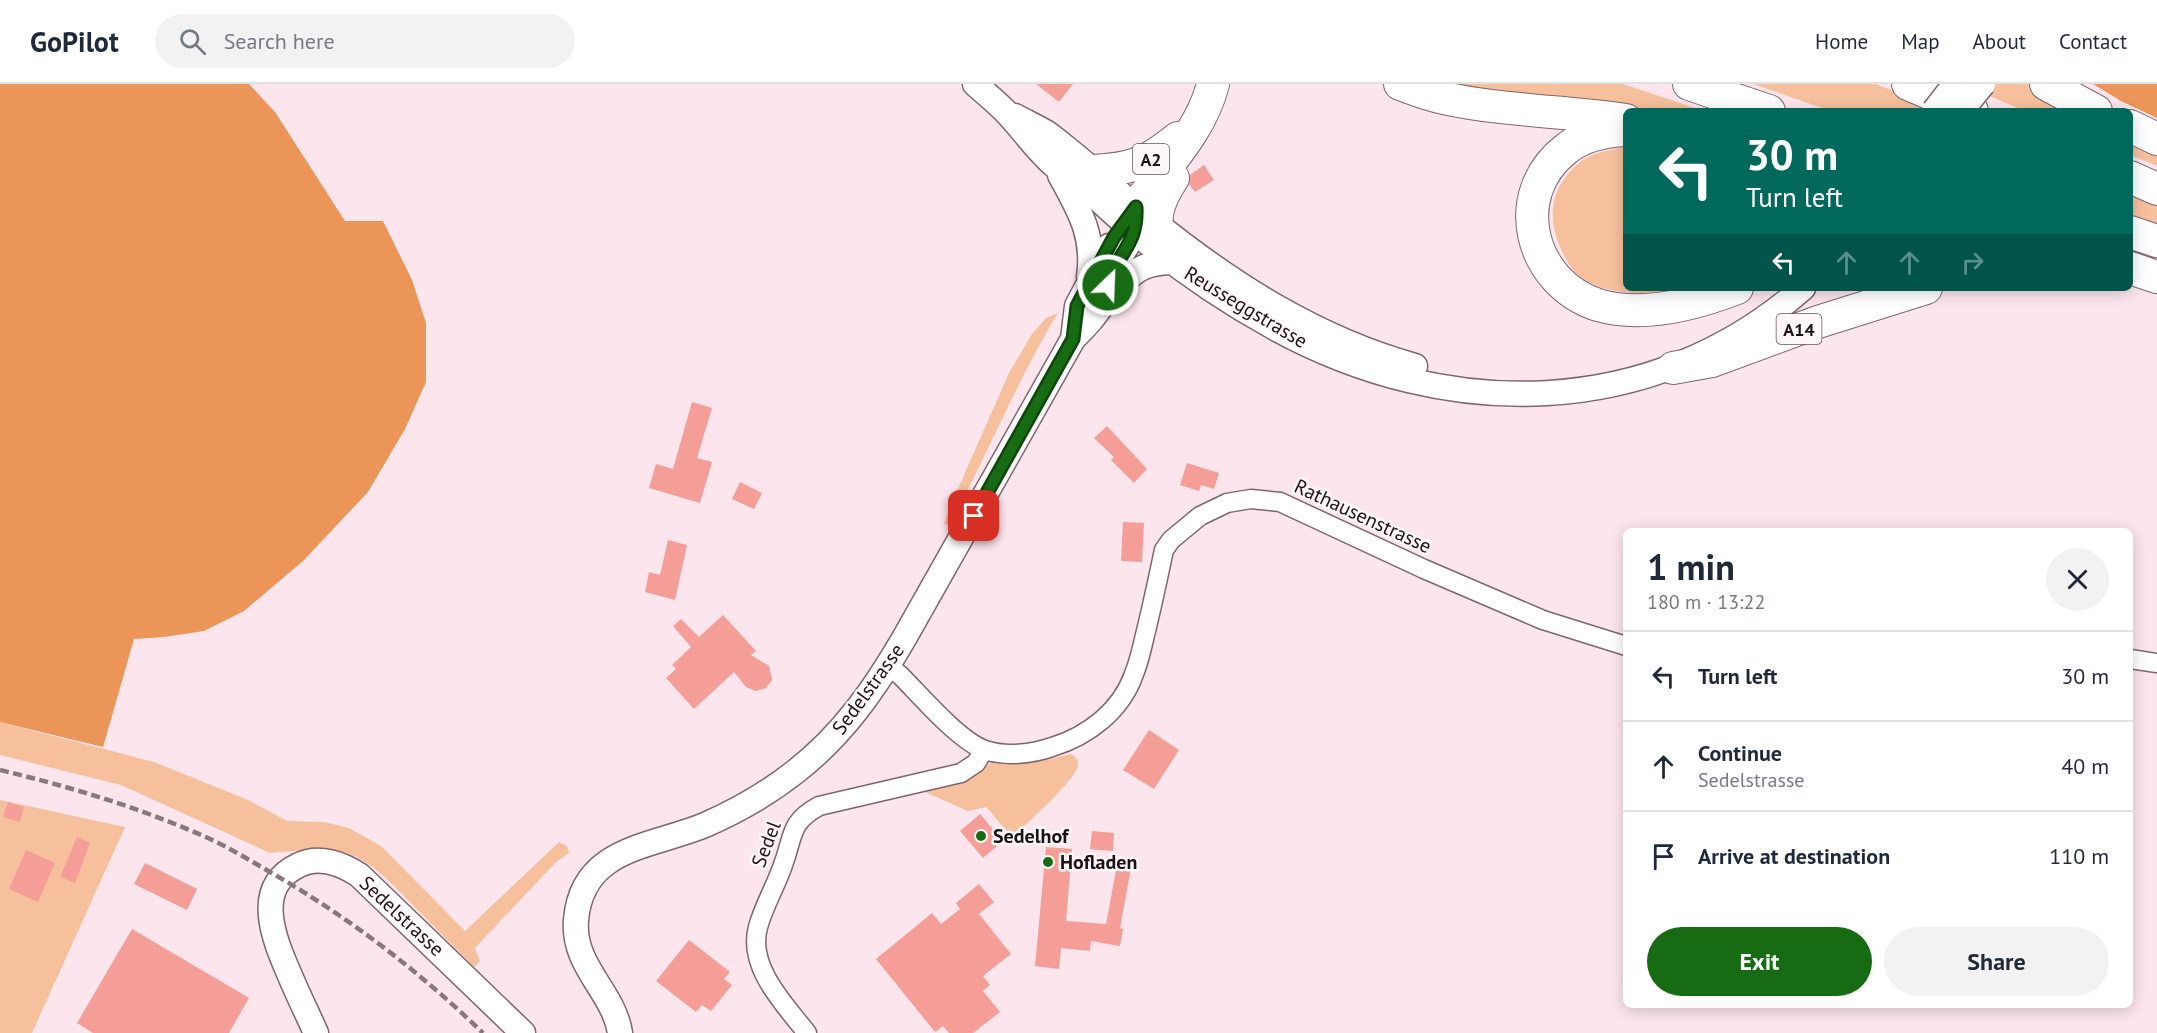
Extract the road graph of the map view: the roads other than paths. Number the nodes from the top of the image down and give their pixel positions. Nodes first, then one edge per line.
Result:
1 (975, 84) edge
2 (1214, 84) edge
3 (1400, 84) edge
4 (1689, 84) edge
5 (1908, 84) edge
6 (1955, 84) edge
7 (1983, 84) edge
8 (2046, 84) edge
9 (1760, 108) edge
10 (1936, 108) edge
11 (1964, 108) edge
12 (1966, 108) edge
13 (2090, 108) edge
14 (1004, 110) junction
15 (1623, 120) edge
16 (1198, 123) junction
17 (2133, 127) edge
18 (1623, 130) edge
19 (2157, 139) edge
20 (1056, 167) junction
21 (1093, 171) junction
22 (2133, 178) edge
23 (2157, 189) edge
24 (1148, 233) junction
25 (2133, 233) edge
26 (2157, 241) edge
27 (2133, 269) edge
28 (2157, 277) edge
29 (2133, 282) edge
30 (2157, 288) edge
31 (1727, 291) edge
32 (1778, 291) edge
33 (1799, 291) edge
34 (1916, 291) edge
35 (1096, 292) junction
36 (1673, 368) junction
37 (1623, 645) edge
38 (2133, 659) edge
39 (2157, 663) edge
40 (888, 666) junction
41 (984, 750) junction
42 (316, 1033) edge
43 (523, 1033) edge
44 (620, 1033) edge
45 (807, 1033) edge

1 - 14 main road, Reusseggstrasse
2 - 16 highway, A2
3 - 15 highway
4 - 9 highway
5 - 12 highway
6 - 10 main road, bridge
7 - 11 main road, bridge
8 - 13 highway
14 - 20 main road, Reusseggstrasse
14 - 21 main road, Reusseggstrasse
16 - 21 highway, A2
16 - 24 highway, A2
17 - 19 highway
18 - 31 highway
20 - 24 main road, Reusseggstrasse
20 - 35 main road
21 - 24 main road, Reusseggstrasse
22 - 23 highway
24 - 32 main road, Reusseggstrasse
24 - 35 main road
24 - 35 main road
24 - 36 main road, Reusseggstrasse
25 - 26 highway
27 - 28 highway
29 - 30 highway
33 - 36 main road, Reusseggstrasse
34 - 36 highway, A14
35 - 40 main road, Sedelstrasse
37 - 41 street, Rathausenstrasse
38 - 39 street
40 - 41 street, Rathausenstrasse
40 - 44 main road, Sedelstrasse
41 - 45 street, Sedel
42 - 43 main road, Sedelstrasse

